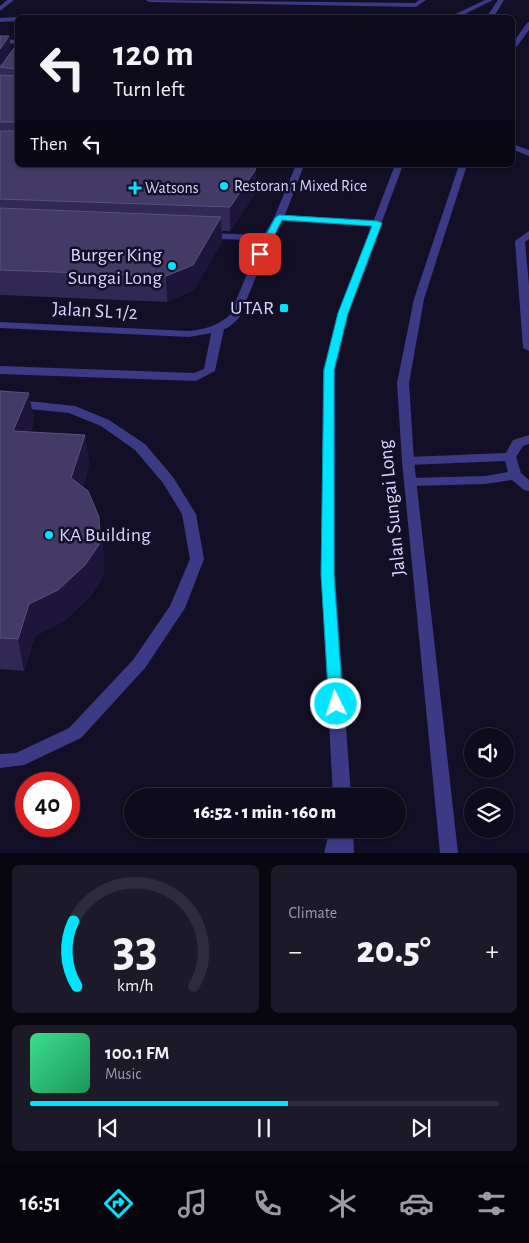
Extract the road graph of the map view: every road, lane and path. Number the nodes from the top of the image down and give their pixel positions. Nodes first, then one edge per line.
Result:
1 (11, 0) edge
2 (149, 0) edge
3 (423, 0) edge
4 (490, 0) edge
5 (501, 0) edge
6 (0, 9) edge
7 (457, 15) edge
8 (491, 15) edge
9 (15, 19) edge
10 (2, 20) edge
11 (15, 23) edge
12 (529, 24) edge
13 (524, 32) junction
14 (515, 34) edge
15 (0, 41) edge
16 (15, 42) edge
17 (515, 45) edge
18 (515, 147) edge
19 (529, 153) edge
20 (299, 167) edge
21 (399, 167) edge
22 (462, 167) edge
23 (279, 218) junction
24 (377, 223) junction
25 (529, 234) edge
26 (198, 235) edge
27 (267, 238) junction
28 (0, 325) edge
29 (218, 329) junction
30 (529, 348) edge
31 (0, 370) edge
32 (0, 402) edge
33 (529, 438) edge
34 (510, 457) junction
35 (408, 461) junction
36 (515, 475) junction
37 (411, 482) junction
38 (529, 487) edge
39 (0, 761) edge
40 (341, 788) edge
41 (336, 838) edge
42 (344, 838) edge
43 (334, 853) edge
44 (345, 853) edge
45 (449, 853) edge

1 - 6 street
2 - 3 street
4 - 7 street
5 - 8 street
9 - 10 street
10 - 11 street
12 - 13 street
13 - 14 street
13 - 17 street
15 - 16 street
18 - 19 street
20 - 23 street
21 - 24 street
22 - 35 street, Jalan Sungai Long
23 - 24 street
23 - 27 street
24 - 40 street
25 - 30 street
26 - 27 street
27 - 29 street
28 - 29 street, Jalan SL 1/2
29 - 31 street
32 - 39 street
33 - 34 street
34 - 35 street
34 - 36 street
35 - 37 street, Jalan Sungai Long
36 - 37 street
36 - 38 street
37 - 45 street, Jalan Sungai Long
41 - 43 street
42 - 44 street

